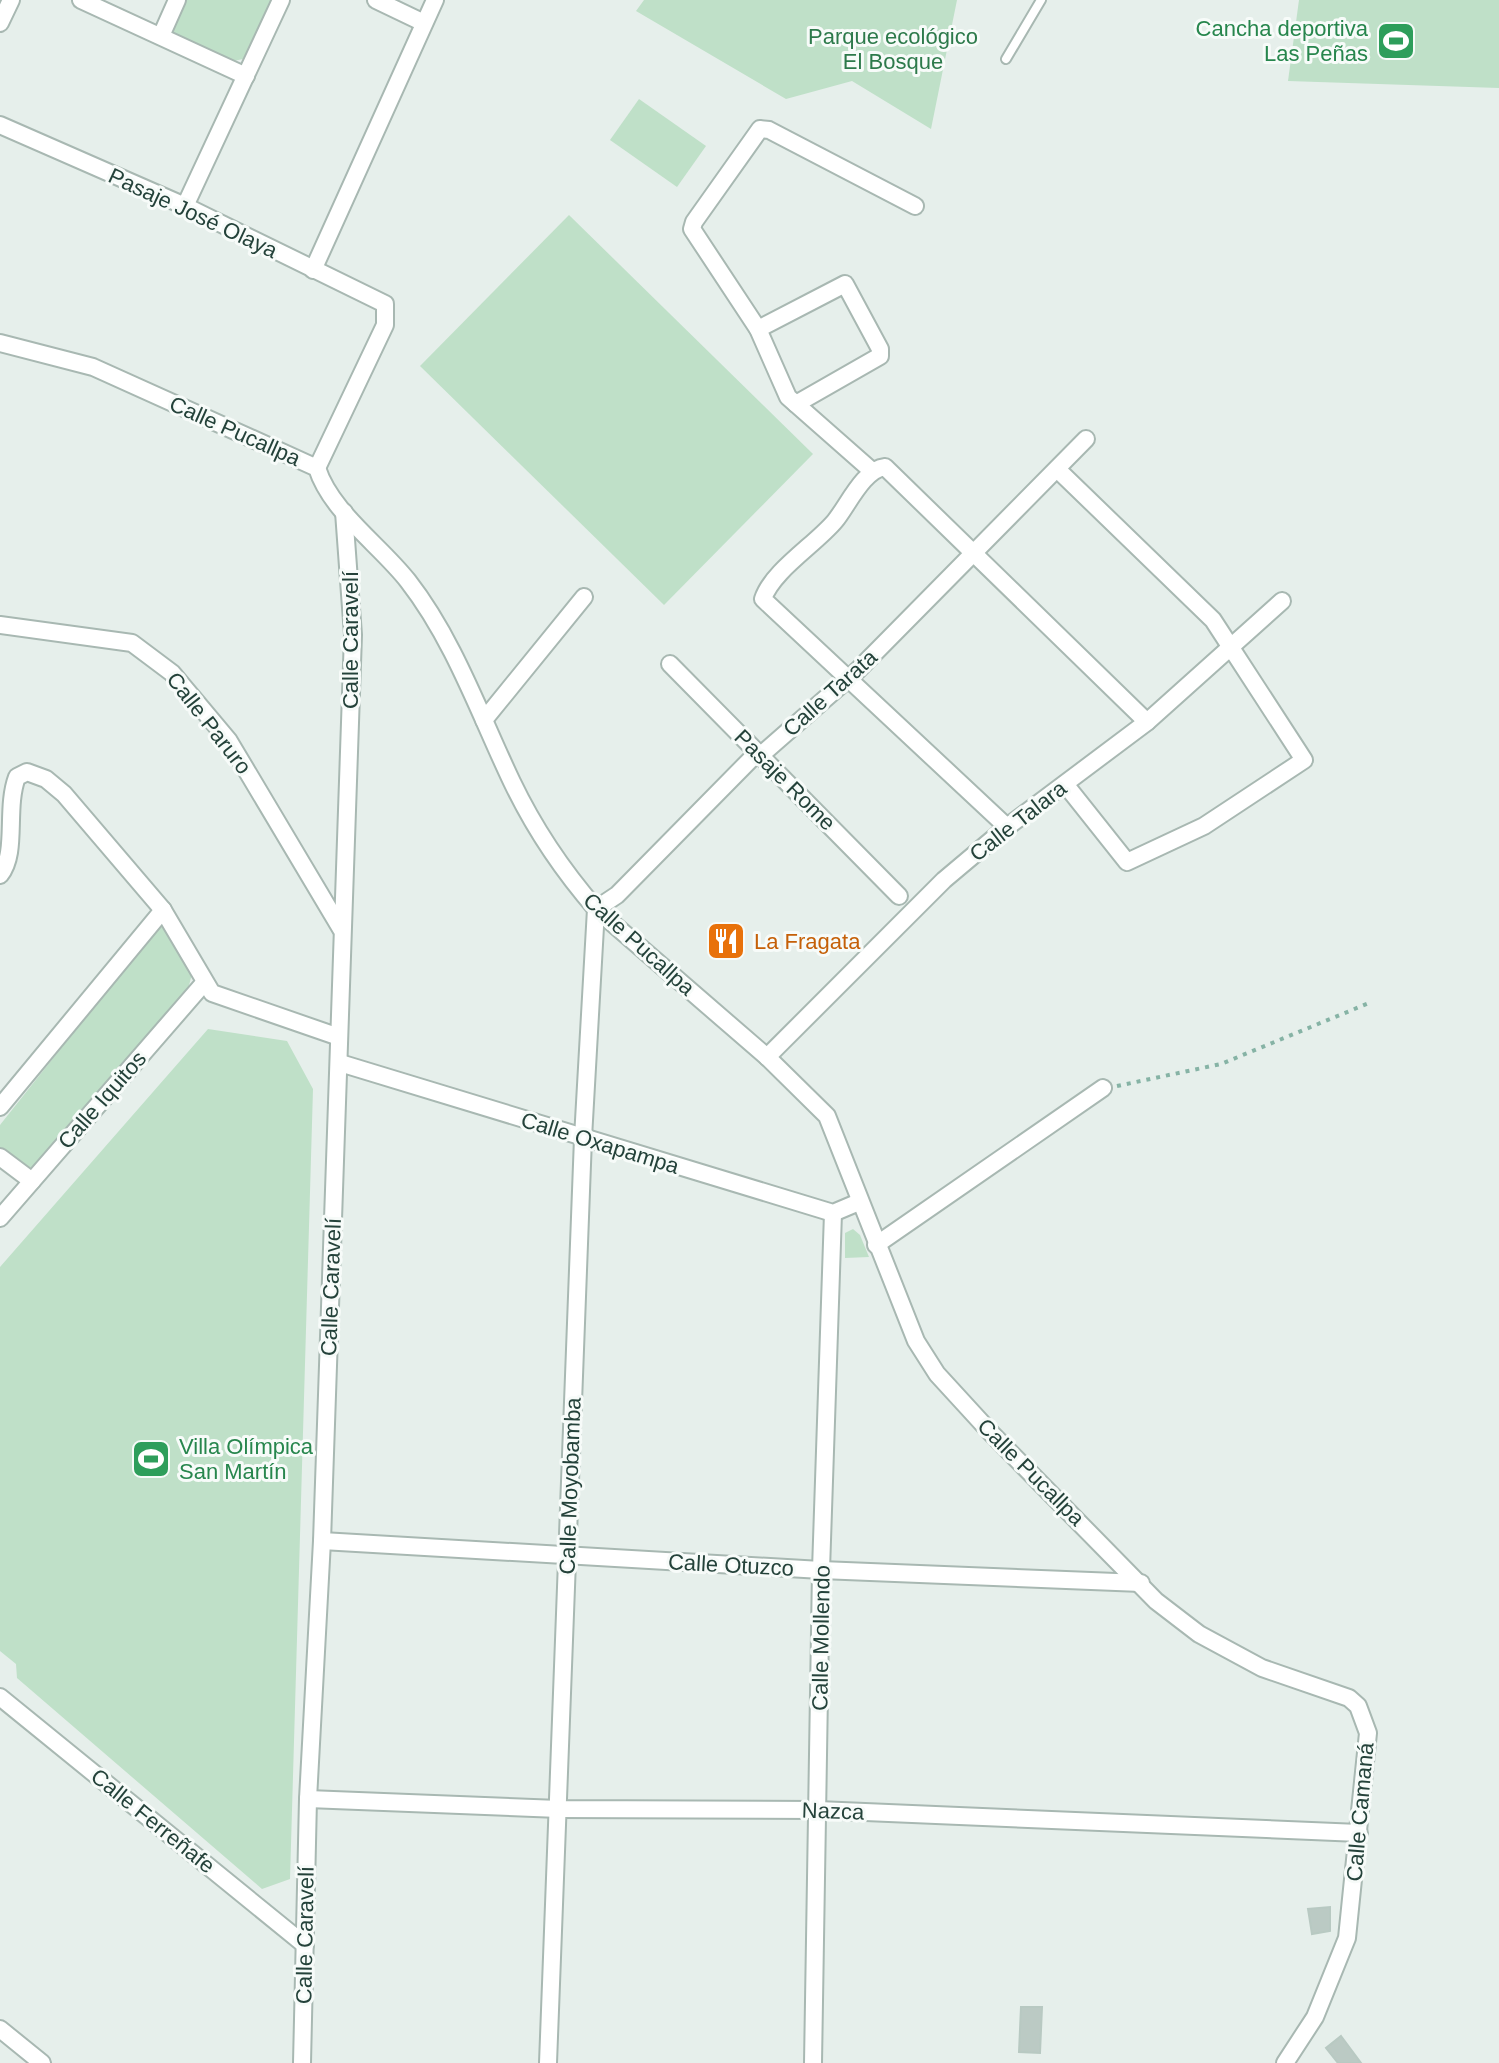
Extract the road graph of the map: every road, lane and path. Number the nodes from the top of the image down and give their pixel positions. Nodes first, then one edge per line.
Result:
1 (11, 0) edge
2 (81, 0) edge
3 (177, 0) edge
4 (281, 0) edge
5 (376, 0) edge
6 (435, 0) edge
7 (1041, 0) edge
8 (0, 23) edge
9 (424, 23) junction
10 (161, 36) junction
11 (1006, 59) dead end
12 (246, 76) junction
13 (0, 125) edge
14 (185, 206) junction
15 (915, 206) dead end
16 (313, 270) junction
17 (758, 329) junction
18 (0, 343) edge
19 (796, 404) junction
20 (1086, 439) dead end
21 (317, 468) junction
22 (1057, 469) junction
23 (872, 471) junction
24 (344, 512) junction
25 (973, 556) junction
26 (584, 597) dead end
27 (1282, 601) dead end
28 (0, 625) edge
29 (1232, 647) junction
30 (670, 664) dead end
31 (849, 679) junction
32 (484, 720) junction
33 (1147, 722) junction
34 (761, 755) junction
35 (1065, 784) junction
36 (1007, 827) junction
37 (0, 875) edge
38 (899, 896) dead end
39 (596, 909) junction
40 (163, 910) junction
41 (341, 929) junction
42 (204, 983) junction
43 (1369, 1003) dead end
44 (339, 1037) junction
45 (767, 1057) junction
46 (340, 1063) junction
47 (1103, 1088) joint
48 (0, 1107) edge
49 (583, 1138) junction
50 (0, 1157) edge
51 (32, 1181) junction
52 (859, 1202) junction
53 (833, 1213) junction
54 (0, 1218) edge
55 (876, 1245) junction
56 (322, 1541) junction
57 (568, 1555) junction
58 (821, 1570) junction
59 (1141, 1583) junction
60 (0, 1697) edge
61 (308, 1799) junction
62 (559, 1809) junction
63 (818, 1810) junction
64 (1359, 1833) junction
65 (305, 1945) junction
66 (0, 2029) edge
67 (42, 2063) edge
68 (302, 2063) edge
69 (548, 2063) edge
70 (813, 2063) edge
71 (1285, 2063) edge

1 - 8 street
2 - 10 street
3 - 10 street
4 - 12 street
5 - 9 street
6 - 9 street
7 - 11 lane
9 - 16 street
10 - 12 street
12 - 14 street
13 - 14 street, Pasaje José Olaya
14 - 16 street, Pasaje José Olaya
15 - 17 street
16 - 21 street, Pasaje José Olaya
17 - 19 street
17 - 19 street
18 - 21 street, Calle Pucallpa
19 - 23 street
20 - 22 street, Calle Tarata
21 - 24 street, Calle Pucallpa
22 - 25 street, Calle Tarata
22 - 29 street
23 - 25 street
23 - 31 street
24 - 32 street, Calle Pucallpa
24 - 41 street, Calle Caravelí
25 - 31 street, Calle Tarata
25 - 33 street
26 - 32 street
27 - 29 street, Calle Talara
28 - 41 street, Calle Paruro
29 - 33 street, Calle Talara
29 - 35 street
30 - 34 street, Pasaje Rome
31 - 34 street, Calle Tarata
31 - 36 street
32 - 39 street, Calle Pucallpa
33 - 35 street, Calle Talara
34 - 38 street, Pasaje Rome
34 - 39 street, Calle Tarata
35 - 36 street, Calle Talara
36 - 45 street, Calle Talara
37 - 40 street
39 - 45 street, Calle Pucallpa
39 - 49 street, Calle Moyobamba
40 - 42 street
40 - 48 street
41 - 44 street, Calle Caravelí
42 - 44 street
42 - 51 street, Calle Iquitos
43 - 47 path
44 - 46 street, Calle Caravelí
45 - 52 street, Calle Pucallpa
46 - 49 street, Calle Oxapampa
46 - 56 street, Calle Caravelí
47 - 55 street
49 - 53 street, Calle Oxapampa
49 - 57 street, Calle Moyobamba
50 - 51 street
51 - 54 street, Calle Iquitos
52 - 53 street
52 - 55 street, Calle Pucallpa
53 - 58 street, Calle Mollendo
55 - 59 street, Calle Pucallpa
56 - 57 street, Calle Otuzco
56 - 61 street, Calle Caravelí
57 - 58 street, Calle Otuzco
57 - 62 street, Calle Moyobamba
58 - 59 street, Calle Otuzco
58 - 63 street, Calle Mollendo
59 - 64 street, Calle Camaná
60 - 65 street, Calle Ferreñafe
61 - 62 street, Nazca
61 - 65 street, Calle Caravelí
62 - 63 street, Nazca
62 - 69 street, Calle Moyobamba
63 - 64 street, Nazca
63 - 70 street, Calle Mollendo
64 - 71 street, Calle Camaná
65 - 68 street, Calle Caravelí
66 - 67 street

